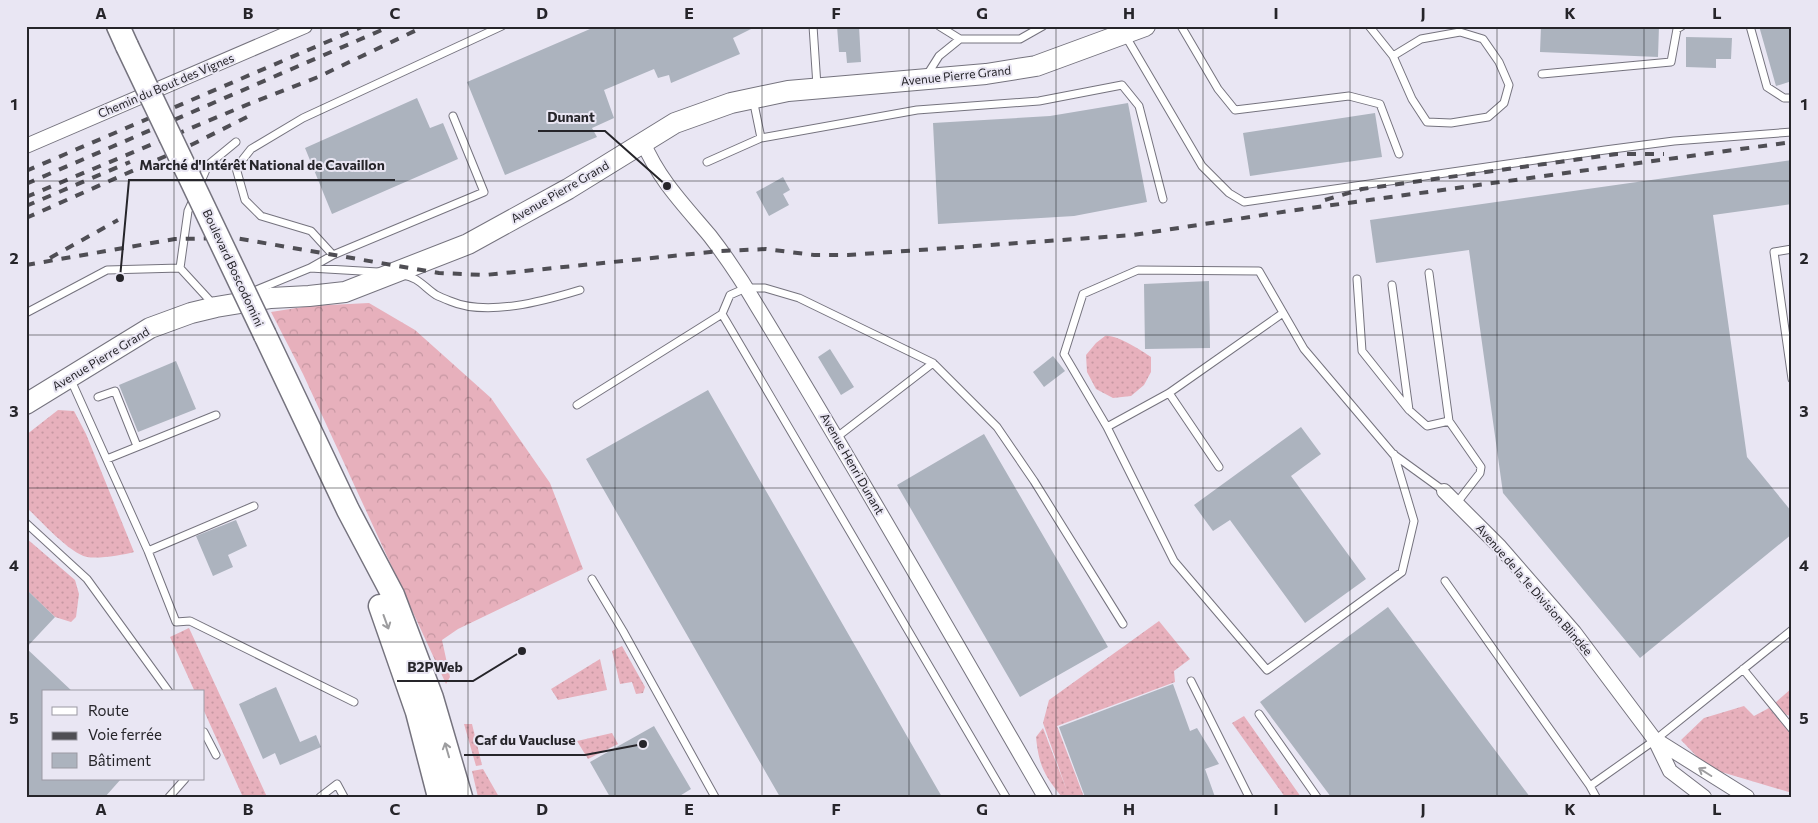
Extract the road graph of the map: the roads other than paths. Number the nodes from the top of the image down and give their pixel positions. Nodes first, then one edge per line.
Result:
1 (305, 26) edge
2 (502, 26) edge
3 (813, 26) edge
4 (939, 26) edge
5 (1043, 26) edge
6 (1181, 26) edge
7 (1368, 26) edge
8 (1682, 26) edge
9 (1750, 26) edge
10 (1136, 30) edge
11 (123, 36) edge
12 (960, 38) junction
13 (1393, 56) junction
14 (1542, 74) dead end
15 (924, 79) junction
16 (817, 89) junction
17 (1792, 98) edge
18 (753, 99) junction
19 (453, 116) dead end
20 (1792, 132) edge
21 (761, 138) junction
22 (236, 142) dead end
23 (644, 142) junction
24 (26, 146) edge
25 (1399, 154) dead end
26 (707, 162) dead end
27 (1164, 199) dead end
28 (1792, 249) edge
29 (333, 255) junction
30 (180, 268) junction
31 (310, 268) junction
32 (392, 273) junction
33 (1429, 273) dead end
34 (1357, 279) dead end
35 (1392, 285) dead end
36 (746, 288) junction
37 (580, 290) dead end
38 (216, 307) junction
39 (26, 313) edge
40 (1283, 313) junction
41 (722, 314) junction
42 (933, 363) junction
43 (70, 378) junction
44 (1792, 379) edge
45 (1169, 393) junction
46 (98, 397) dead end
47 (26, 404) edge
48 (577, 405) dead end
49 (1409, 410) junction
50 (216, 415) dead end
51 (1449, 421) junction
52 (1107, 428) junction
53 (837, 437) junction
54 (137, 446) junction
55 (1393, 454) junction
56 (107, 459) junction
57 (1219, 467) dead end
58 (1444, 491) joint
59 (1456, 504) junction
60 (254, 506) dead end
61 (348, 510) junction
62 (26, 523) edge
63 (148, 551) junction
64 (592, 579) dead end
65 (1445, 581) dead end
66 (1123, 624) dead end
67 (1792, 630) edge
68 (1743, 669) junction
69 (1191, 681) dead end
70 (168, 690) edge
71 (354, 702) dead end
72 (1260, 714) dead end
73 (1792, 730) edge
74 (205, 734) edge
75 (1655, 740) junction
76 (216, 756) dead end
77 (184, 780) edge
78 (1590, 786) junction
79 (169, 797) edge
80 (320, 797) edge
81 (344, 797) edge
82 (440, 797) edge
83 (461, 797) edge
84 (714, 797) edge
85 (1006, 797) edge
86 (1045, 797) edge
87 (1248, 797) edge
88 (1317, 797) edge
89 (1596, 797) edge
90 (1704, 797) edge
91 (1747, 797) edge

1 - 24 street, Chemin du Bout des Vignes
2 - 29 lane
3 - 16 lane
4 - 12 lane
5 - 12 lane
6 - 25 lane
7 - 13 lane
8 - 14 lane
9 - 17 lane
10 - 15 street, Avenue Pierre Grand
10 - 20 lane
11 - 61 main road, Boulevard Boscodomini, bridge
12 - 15 lane
13 - 13 lane
15 - 16 street, Avenue Pierre Grand
16 - 18 street, Avenue Pierre Grand
18 - 21 lane
18 - 23 street, Avenue Pierre Grand
19 - 29 lane
21 - 26 lane
21 - 27 lane
22 - 30 lane
23 - 32 street, Avenue Pierre Grand
23 - 36 street, Avenue Henri Dunant
28 - 44 lane
29 - 31 lane
30 - 38 lane
30 - 39 lane
31 - 32 lane
31 - 38 lane
32 - 37 lane
32 - 38 street, Avenue Pierre Grand
33 - 51 lane
34 - 49 lane
35 - 49 lane
36 - 41 lane
36 - 42 lane
36 - 53 street, Avenue Henri Dunant
38 - 43 street, Avenue Pierre Grand
40 - 45 lane
40 - 52 lane
40 - 55 lane
41 - 48 lane
41 - 85 lane
42 - 53 lane
42 - 66 lane
43 - 47 street, Avenue Pierre Grand
43 - 56 lane
45 - 52 lane
45 - 57 lane
46 - 54 lane
49 - 51 lane
50 - 54 lane
51 - 59 lane
52 - 55 lane
53 - 86 street, Avenue Henri Dunant
54 - 56 lane
55 - 58 lane
56 - 63 lane
58 - 59 street, Avenue de la 1e Division Blindée
59 - 75 street, Avenue de la 1e Division Blindée
60 - 63 lane
61 -> 82 main road, Boulevard Boscodomini
83 -> 61 main road, Boulevard Boscodomini
62 - 70 lane
63 - 71 lane
64 - 84 lane
65 - 78 lane
67 - 68 lane
68 - 73 lane
68 - 75 lane
69 - 87 lane
72 - 88 lane
74 - 76 lane
75 - 78 lane
75 - 90 street, Avenue de la 1e Division Blindée
91 -> 75 street, Avenue de la 1e Division Blindée
77 - 79 lane
78 - 89 lane
80 - 81 lane

